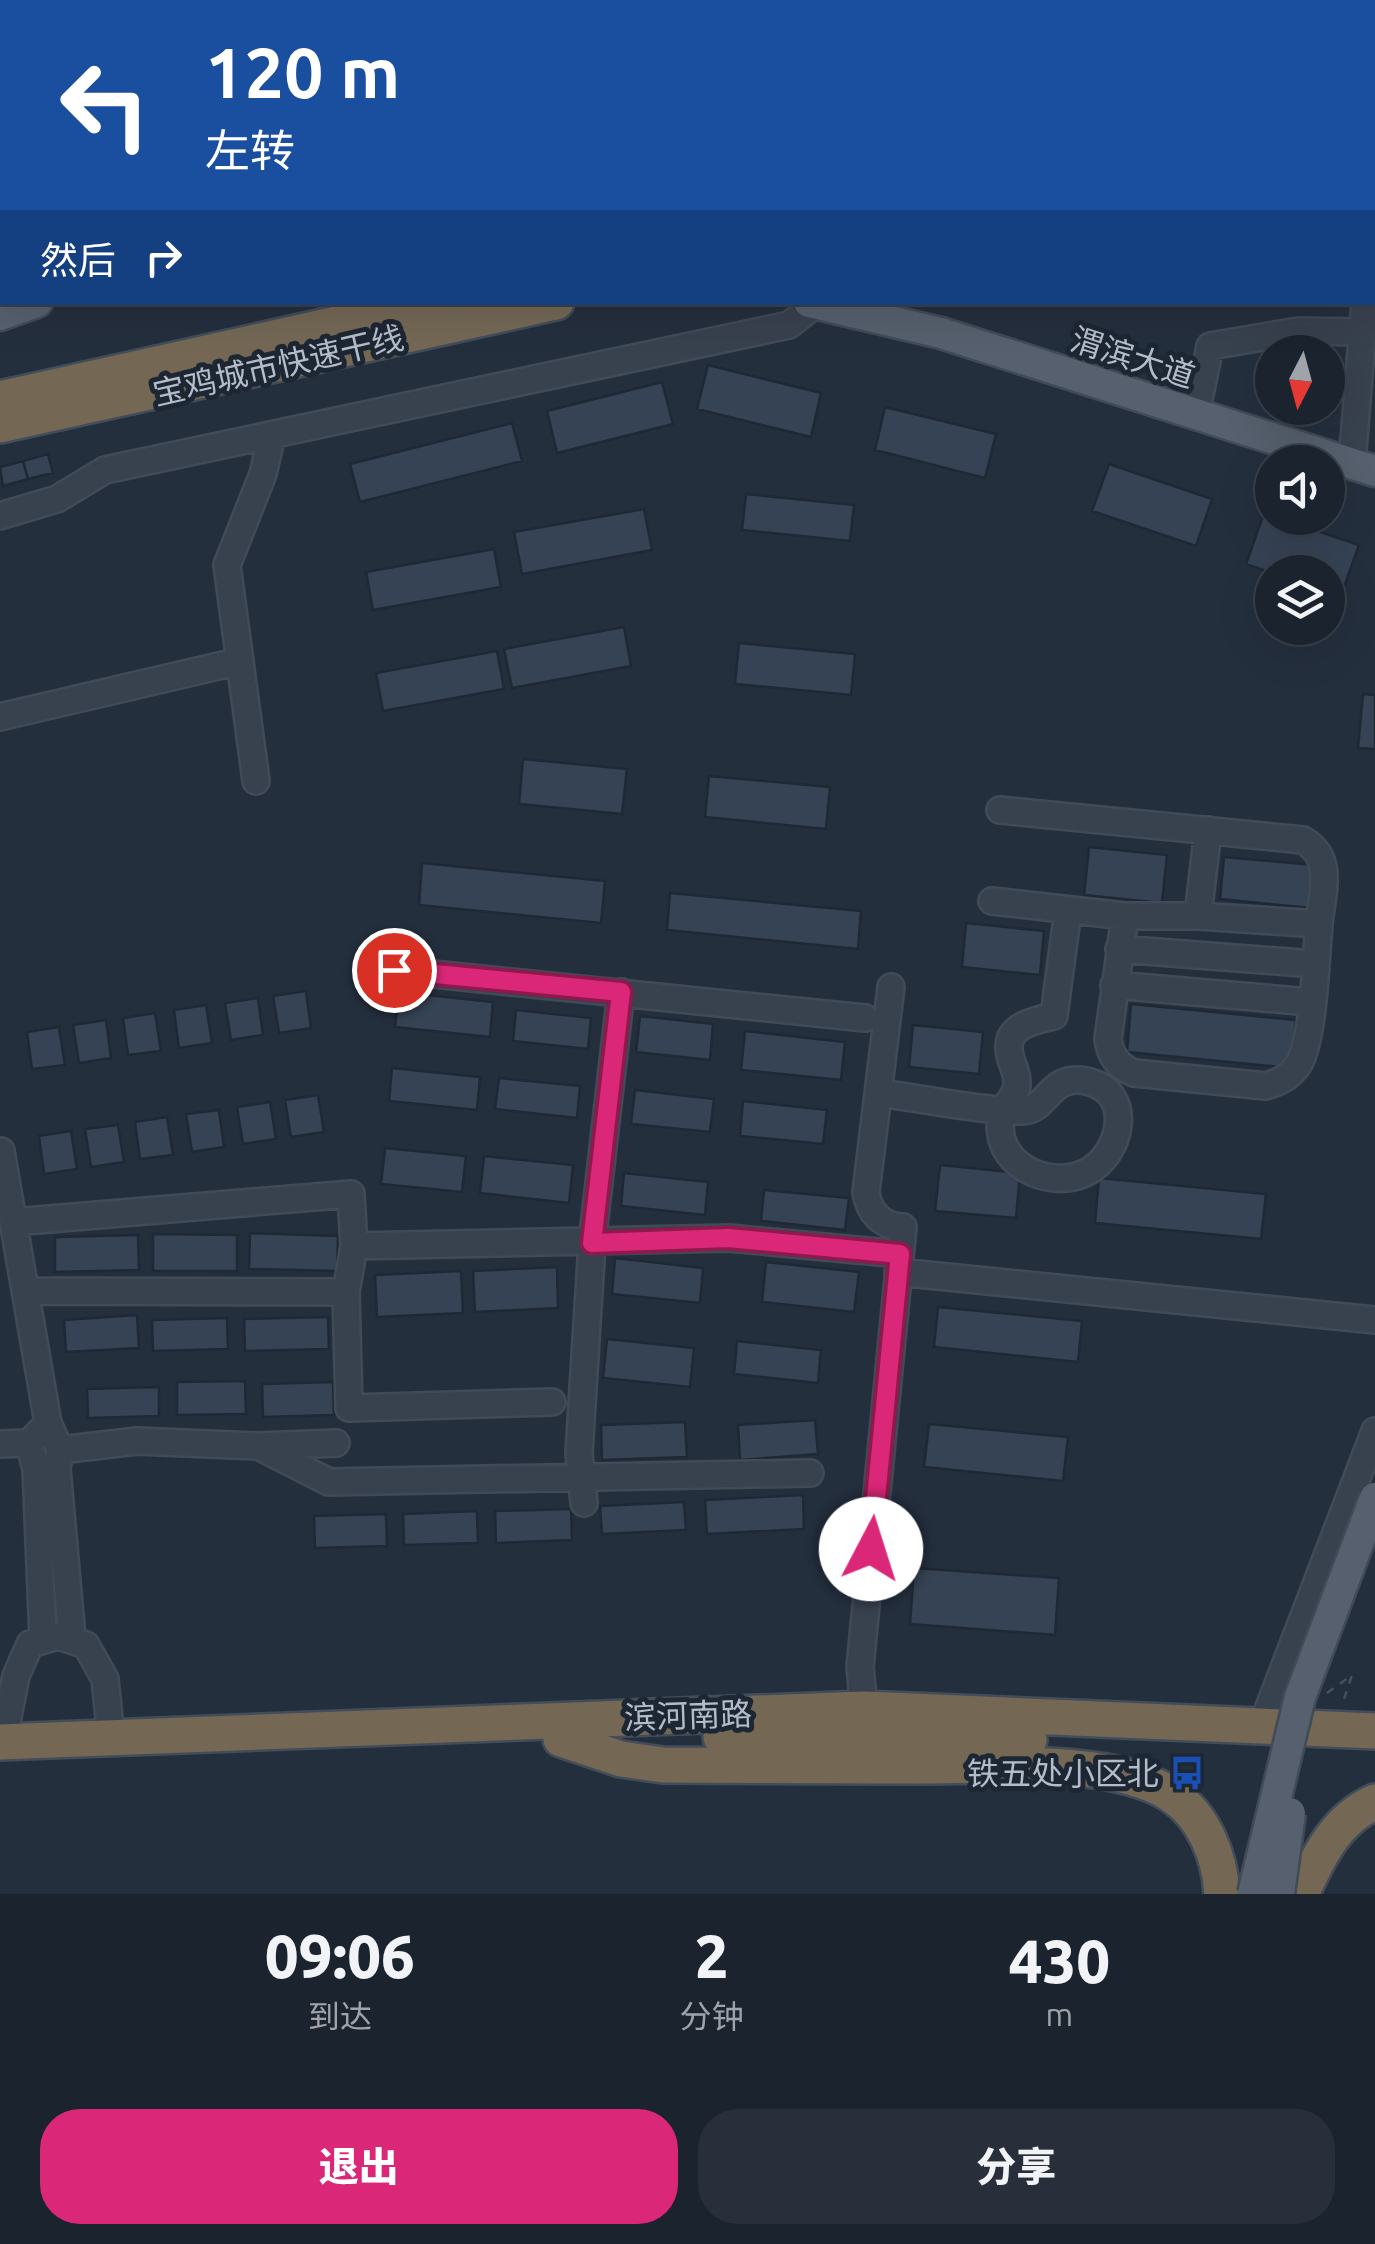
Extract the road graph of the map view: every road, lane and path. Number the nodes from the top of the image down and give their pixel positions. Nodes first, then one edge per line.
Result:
1 (28, 305) edge
2 (421, 305) edge
3 (542, 305) edge
4 (810, 305) edge
5 (829, 305) edge
6 (1365, 305) edge
7 (904, 314) edge
8 (0, 315) edge
9 (1362, 332) junction
10 (0, 399) edge
11 (1196, 414) junction
12 (0, 425) edge
13 (272, 434) junction
14 (1363, 467) edge
15 (0, 516) edge
16 (240, 661) junction
17 (0, 716) edge
18 (256, 781) dead end
19 (1000, 810) dead end
20 (1208, 830) junction
21 (992, 901) dead end
22 (1068, 910) junction
23 (1125, 916) junction
24 (1198, 916) junction
25 (1320, 924) junction
26 (1119, 949) junction
27 (1315, 964) junction
28 (394, 970) dead end
29 (1114, 985) junction
30 (891, 987) dead end
31 (621, 992) junction
32 (1311, 1002) junction
33 (866, 1018) dead end
34 (878, 1093) junction
35 (1004, 1108) junction
36 (1, 1152) edge
37 (13, 1222) junction
38 (592, 1243) junction
39 (354, 1246) junction
40 (899, 1263) junction
41 (25, 1291) junction
42 (346, 1292) junction
43 (1375, 1320) edge
44 (552, 1402) dead end
45 (48, 1423) junction
46 (1375, 1431) edge
47 (29, 1442) junction
48 (336, 1442) dead end
49 (0, 1444) edge
50 (258, 1446) junction
51 (60, 1450) junction
52 (810, 1472) dead end
53 (583, 1491) junction
54 (1375, 1498) edge
55 (1375, 1544) edge
56 (43, 1638) junction
57 (72, 1638) junction
58 (864, 1709) junction
59 (1320, 1727) junction
60 (1261, 1728) junction
61 (1375, 1731) edge
62 (110, 1737) junction
63 (562, 1739) junction
64 (1, 1748) edge
65 (1375, 1752) edge
66 (1375, 1802) edge
67 (1222, 1894) edge
68 (1253, 1894) edge
69 (1280, 1894) edge
70 (1301, 1894) edge

1 - 8 main road
2 - 10 highway, 宝鸡城市快速干线
3 - 12 highway, 宝鸡城市快速干线
4 - 13 street
5 - 7 main road, 渭滨大道
6 - 9 street
7 - 11 main road, 渭滨大道
9 - 11 street
9 - 14 street
11 - 14 main road, 渭滨大道
13 - 15 street
13 - 16 street
16 - 17 street
16 - 18 street
19 - 20 street
20 - 24 street
20 - 25 street
21 - 22 street
22 - 23 street
22 - 35 street
23 - 24 street
23 - 26 street
24 - 25 street
25 - 27 street
26 - 27 street
26 - 29 street
27 - 32 street
28 - 31 street
29 - 32 street
29 - 32 street
30 - 34 street
31 - 33 street
31 - 38 street
34 - 35 street
34 - 40 street
35 - 35 street
36 - 37 street
37 - 39 street
37 - 41 street
38 - 39 street
38 - 40 street
38 - 53 street
39 - 42 street
40 - 43 street
40 - 58 street
41 - 42 street
41 - 45 street
42 - 44 street
45 - 47 street
45 - 51 street
46 - 60 street
47 - 49 street
47 - 56 street
48 - 50 street
50 - 51 street
50 - 53 street
51 - 57 street
52 - 53 street
54 - 68 main road, bridge
55 - 59 main road
56 - 57 street
56 - 64 street
57 - 62 street
58 - 60 highway, 滨河南路
58 - 62 highway, 滨河南路
59 - 59 path
59 - 60 highway, 滨河南路
59 - 61 highway, 滨河南路
59 - 63 highway, 滨河南路
59 - 65 highway, 滨河南路
59 - 69 main road, bridge
62 - 64 highway, 滨河南路
63 - 64 highway, 滨河南路
63 - 67 highway
66 - 70 highway

